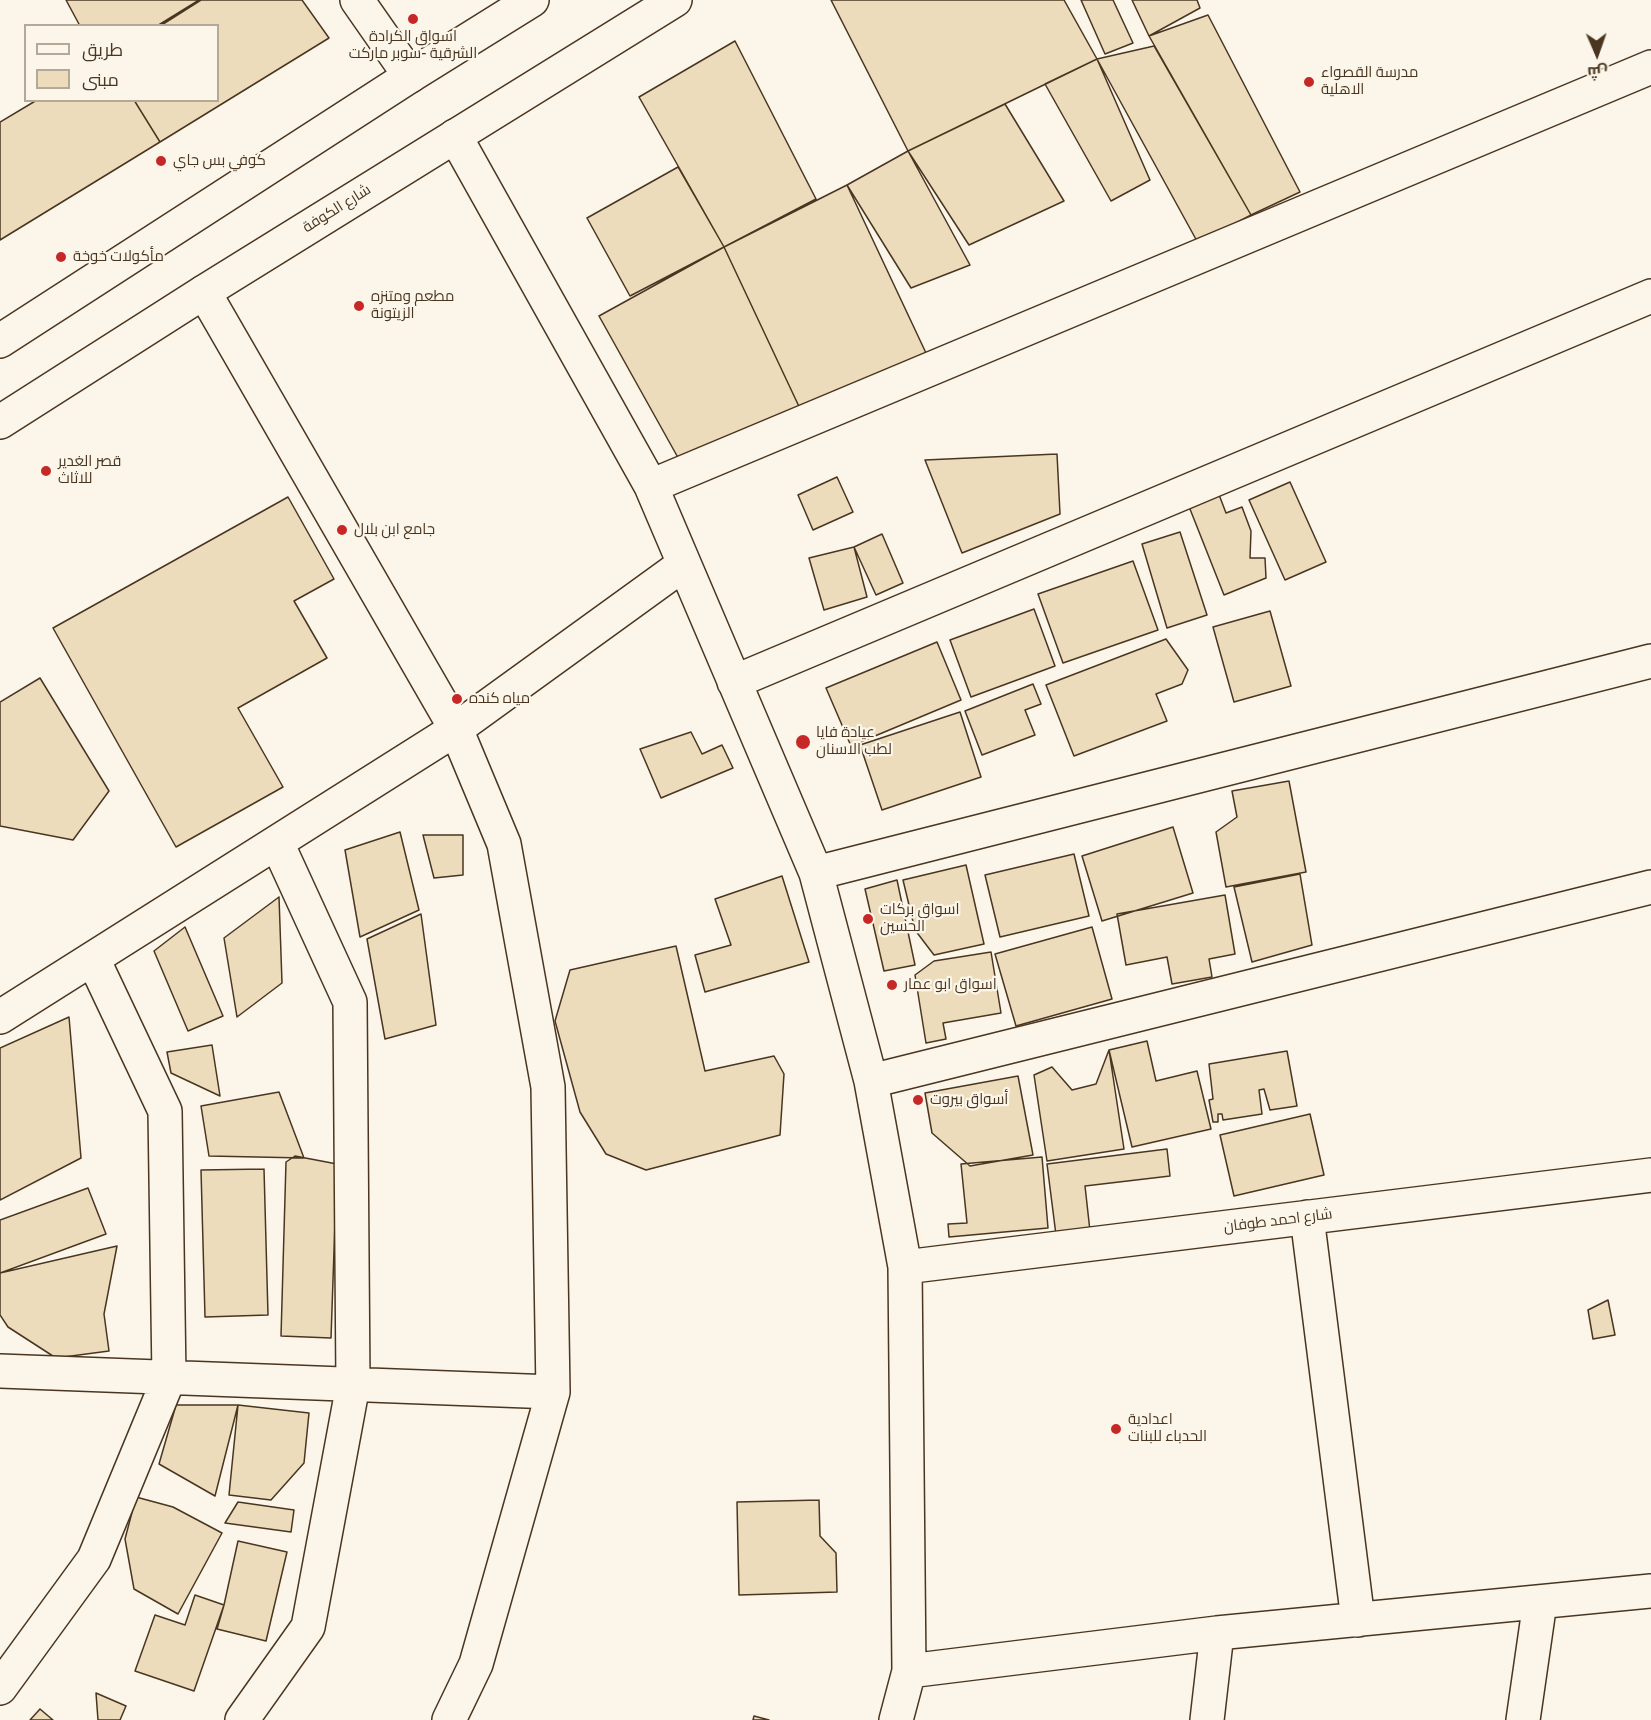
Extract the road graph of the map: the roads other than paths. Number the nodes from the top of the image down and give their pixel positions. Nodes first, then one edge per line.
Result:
1 (357, 0) edge
2 (532, 0) edge
3 (675, 0) edge
4 (1651, 67) edge
5 (410, 76) junction
6 (455, 136) junction
7 (204, 292) junction
8 (1651, 296) edge
9 (2, 335) edge
10 (0, 422) edge
11 (651, 486) junction
12 (684, 564) junction
13 (1651, 661) edge
14 (734, 682) junction
15 (456, 729) junction
16 (277, 843) junction
17 (816, 873) junction
18 (1651, 887) edge
19 (93, 959) junction
20 (0, 1017) edge
21 (872, 1081) junction
22 (1651, 1175) edge
23 (1307, 1217) junction
24 (905, 1267) junction
25 (0, 1371) edge
26 (169, 1377) junction
27 (352, 1385) junction
28 (553, 1392) junction
29 (1651, 1591) edge
30 (1540, 1602) junction
31 (1358, 1620) junction
32 (1217, 1633) junction
33 (909, 1671) junction
34 (0, 1688) edge
35 (242, 1720) edge
36 (448, 1720) edge
37 (896, 1720) edge
38 (1207, 1720) edge
39 (1523, 1720) edge

1 - 5 main road
2 - 5 main road
3 - 6 main road, شارع الكوفة
4 - 11 main road
5 - 9 main road
6 - 7 main road, شارع الكوفة
6 - 11 main road
7 - 10 main road, شارع الكوفة
7 - 15 main road
8 - 14 main road
11 - 12 main road
12 - 14 main road
12 - 15 main road
13 - 17 main road
14 - 17 main road
15 - 16 main road
15 - 28 main road
16 - 19 main road
16 - 27 main road
17 - 21 main road
18 - 21 main road
19 - 20 main road
19 - 26 main road
21 - 24 main road
22 - 23 main road, شارع احمد طوفان
23 - 24 main road, شارع احمد طوفان
23 - 31 main road
24 - 33 main road
25 - 26 main road
26 - 27 main road
26 - 34 main road
27 - 28 main road
27 - 35 main road
28 - 36 main road
29 - 30 main road
30 - 31 main road
30 - 39 main road
31 - 32 main road
32 - 33 main road
32 - 38 main road
33 - 37 main road

